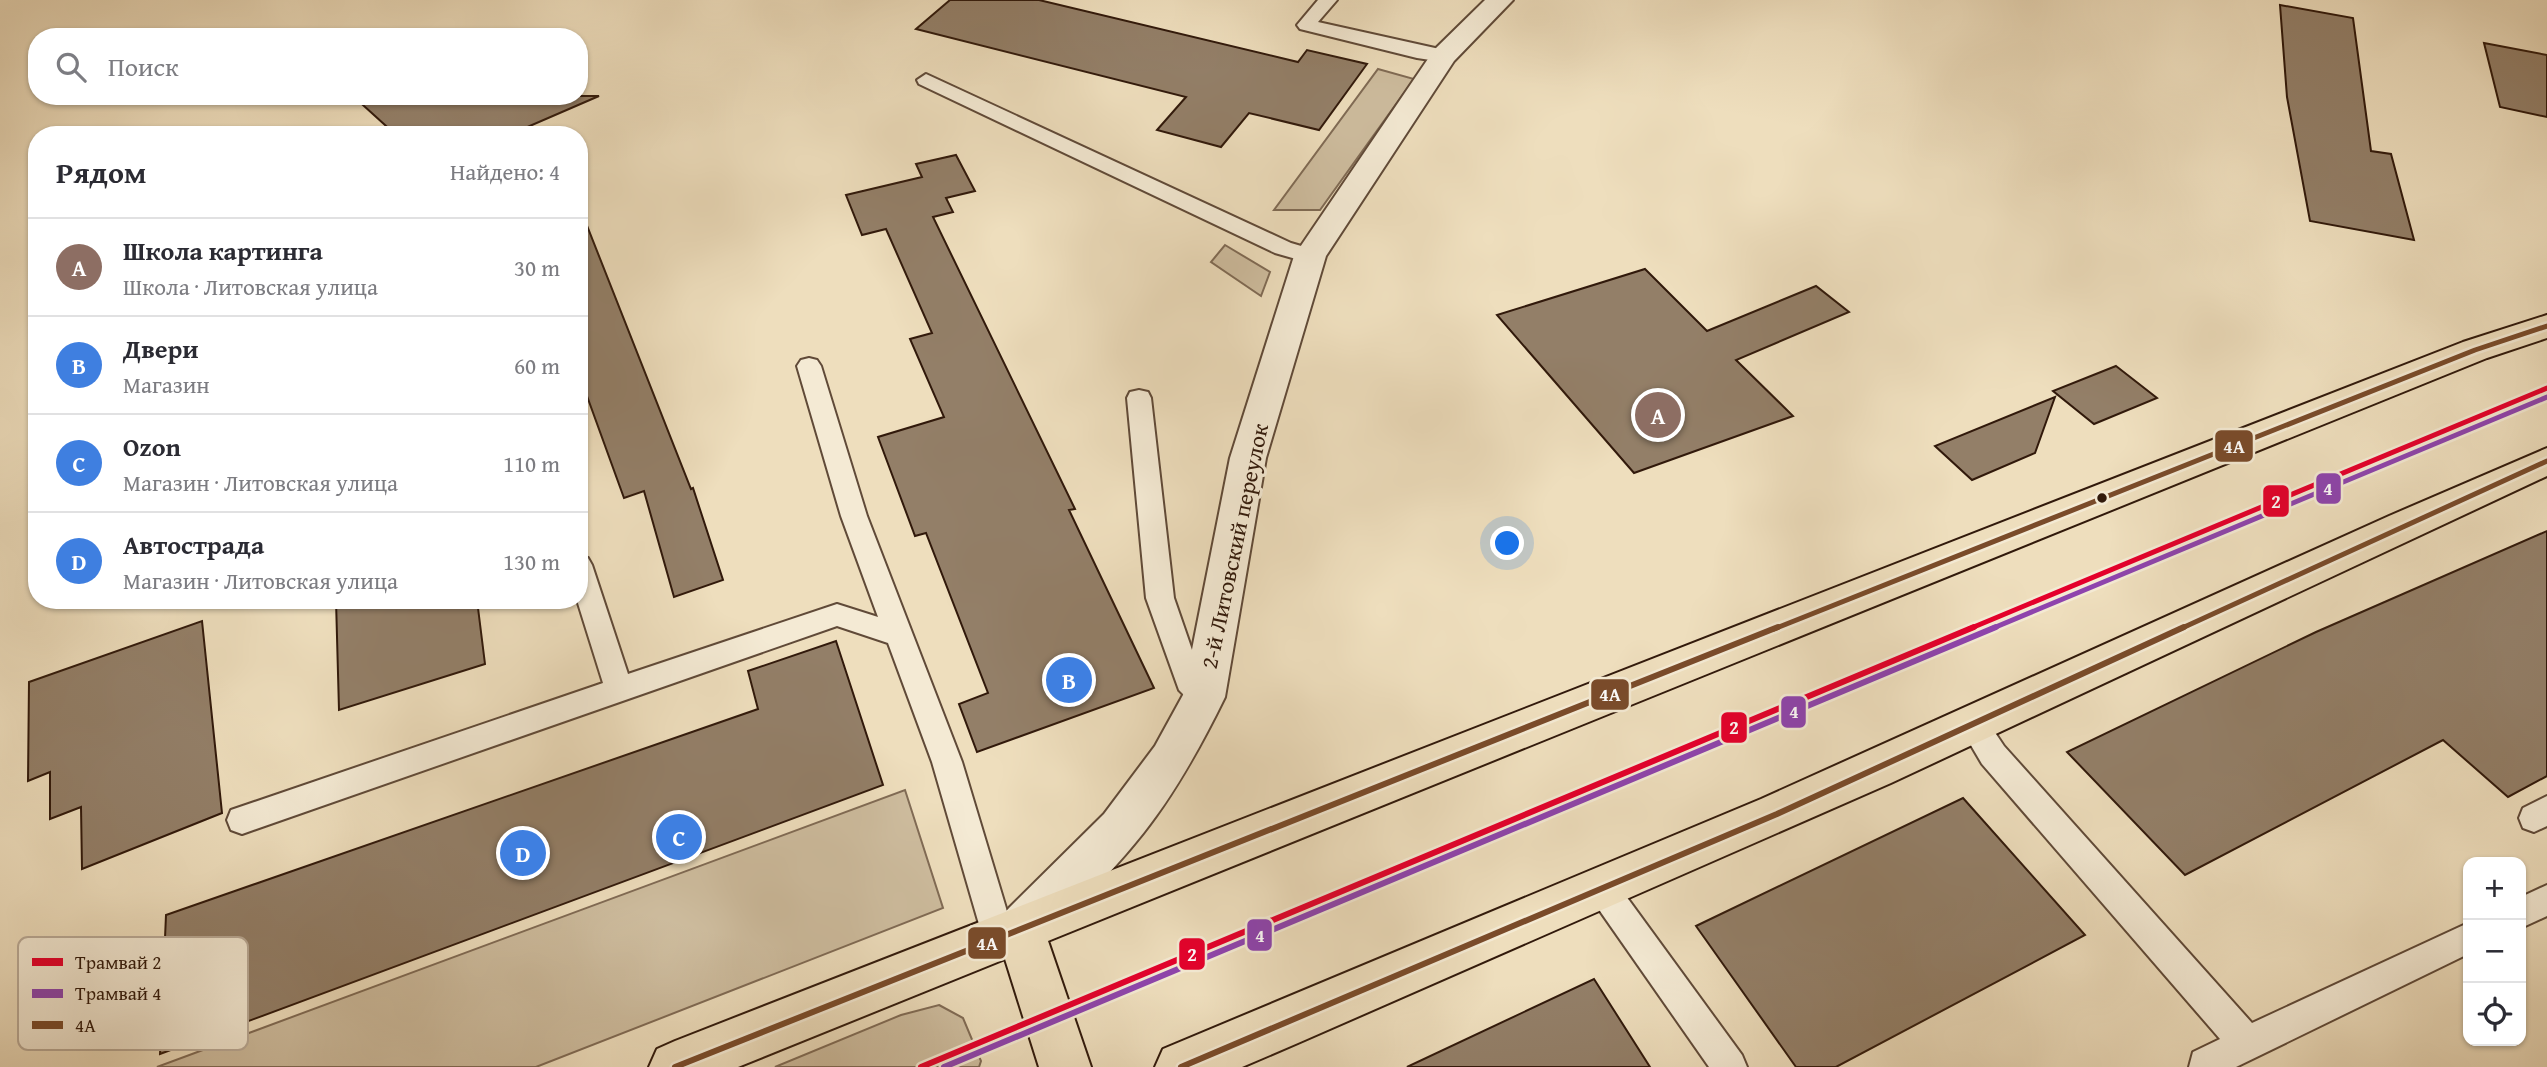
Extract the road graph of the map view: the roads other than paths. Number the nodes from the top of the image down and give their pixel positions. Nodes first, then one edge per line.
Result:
1 (1328, 0) edge
2 (1500, 0) edge
3 (1444, 56) junction
4 (926, 80) dead end
5 (1310, 257) junction
6 (2547, 327) edge
7 (809, 366) dead end
8 (1139, 398) dead end
9 (2547, 461) edge
10 (588, 592) edge
11 (899, 635) junction
12 (620, 689) junction
13 (1204, 697) junction
14 (1974, 725) junction
15 (242, 820) dead end
16 (1604, 891) junction
17 (2547, 900) edge
18 (2526, 910) edge
19 (1010, 934) junction
20 (2463, 940) edge
21 (2247, 1043) junction
22 (675, 1067) edge
23 (1065, 1067) edge
24 (1181, 1067) edge
25 (1730, 1067) edge
26 (2207, 1067) edge

1 - 3 lane
2 - 3 street, 2-й Литовский переулок
3 - 5 street, 2-й Литовский переулок
4 - 5 lane
5 - 13 street, 2-й Литовский переулок
6 - 19 main road
7 - 11 lane
8 - 13 lane
9 - 14 main road
10 - 12 lane
11 - 12 lane
11 - 19 lane
12 - 15 lane
13 - 19 street, 2-й Литовский переулок
14 - 16 main road
14 - 21 lane
16 - 24 main road
16 - 25 lane
17 - 18 lane
19 - 22 main road
19 - 23 main road
20 - 21 lane
21 - 26 lane

